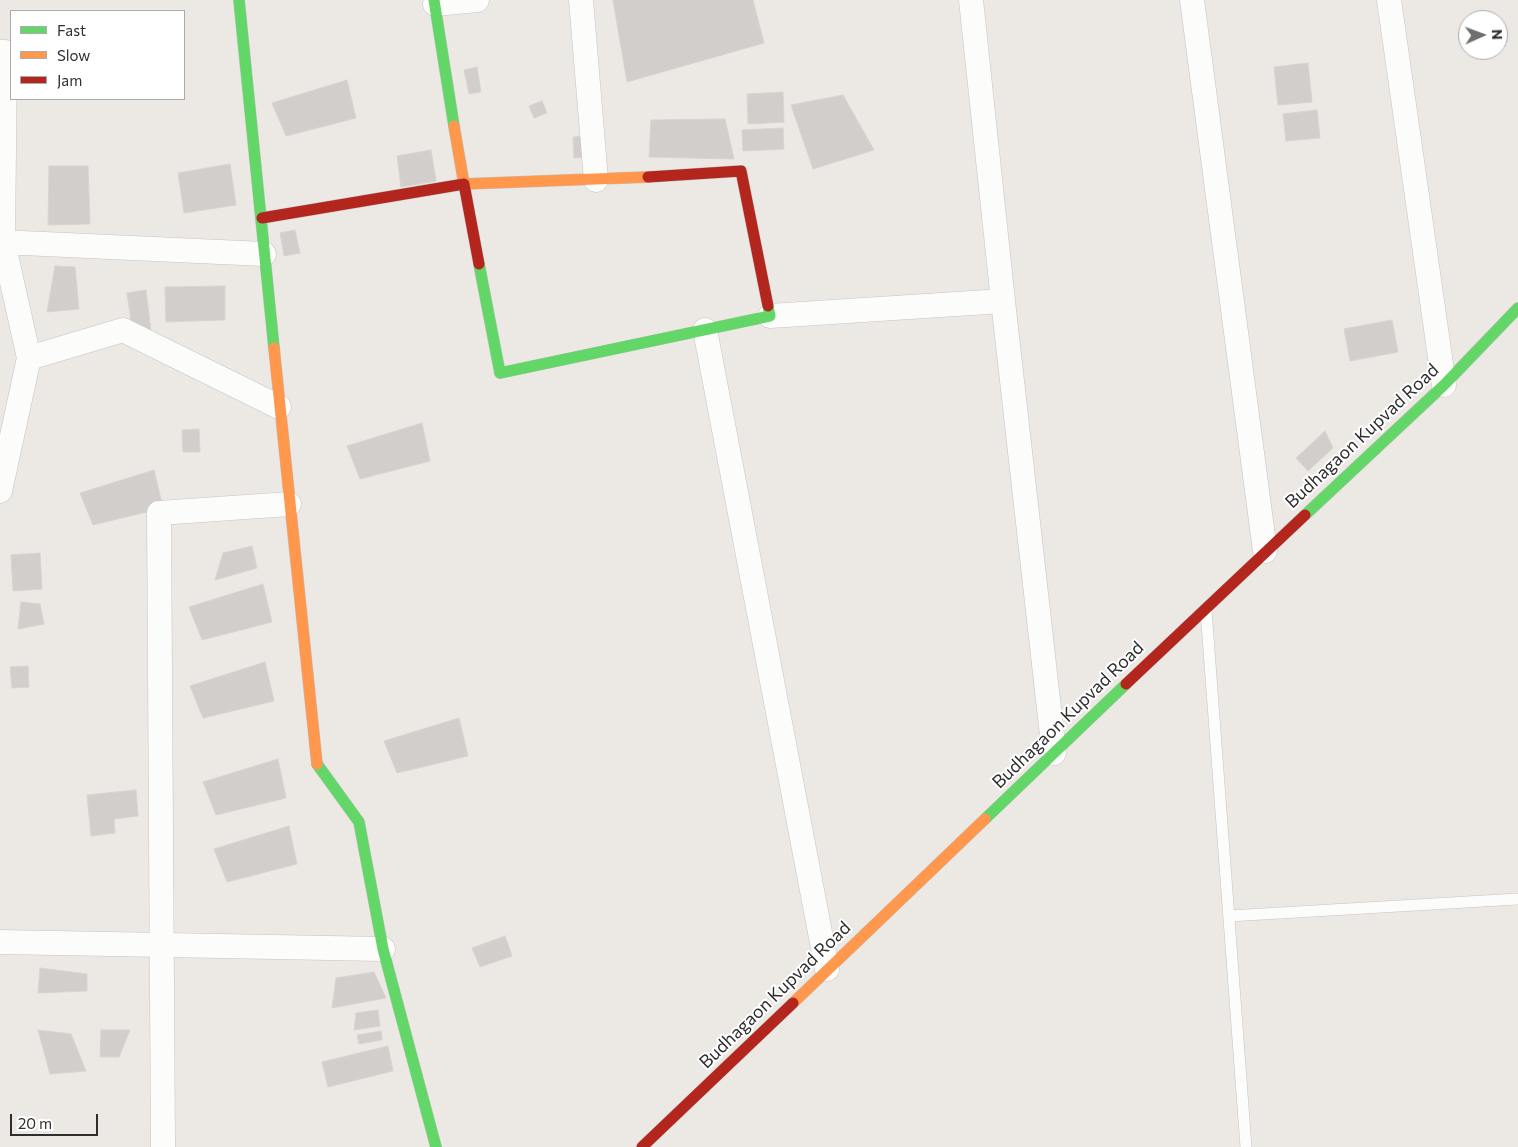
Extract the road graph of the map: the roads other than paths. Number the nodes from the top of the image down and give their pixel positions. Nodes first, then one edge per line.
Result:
1 (238, 0) edge
2 (477, 0) edge
3 (581, 0) edge
4 (971, 0) edge
5 (1192, 0) edge
6 (1389, 0) edge
7 (434, 2) edge
8 (0, 52) edge
9 (596, 180) junction
10 (464, 184) junction
11 (262, 218) junction
12 (2, 242) edge
13 (264, 254) junction
14 (1003, 301) junction
15 (1518, 308) edge
16 (770, 316) junction
17 (705, 330) junction
18 (29, 358) junction
19 (1444, 385) junction
20 (279, 407) junction
21 (0, 491) edge
22 (288, 504) junction
23 (1265, 551) junction
24 (1206, 607) junction
25 (1054, 753) junction
26 (1518, 899) edge
27 (1229, 916) junction
28 (0, 942) edge
29 (162, 945) junction
30 (383, 949) junction
31 (827, 969) junction
32 (163, 1147) edge
33 (436, 1147) edge
34 (642, 1147) edge
35 (1246, 1147) edge

1 - 11 street
2 - 7 street
3 - 9 street
4 - 14 street
5 - 23 street
6 - 19 street
7 - 10 street
8 - 12 street
9 - 10 street
9 - 16 street
10 - 11 street
10 - 17 street
11 - 13 street
12 - 13 street
12 - 18 street
13 - 20 street
14 - 16 street
14 - 25 street
15 - 19 street, Budhagaon Kupvad Road
16 - 17 street
17 - 31 street
18 - 20 street
18 - 21 street
19 - 23 street, Budhagaon Kupvad Road
20 - 22 street
22 - 29 street
22 - 30 street
23 - 24 street, Budhagaon Kupvad Road
24 - 25 street, Budhagaon Kupvad Road
24 - 27 lane
25 - 31 street, Budhagaon Kupvad Road
26 - 27 lane
27 - 35 lane
28 - 29 street
29 - 30 street
29 - 32 street
30 - 33 street
31 - 34 street, Budhagaon Kupvad Road

